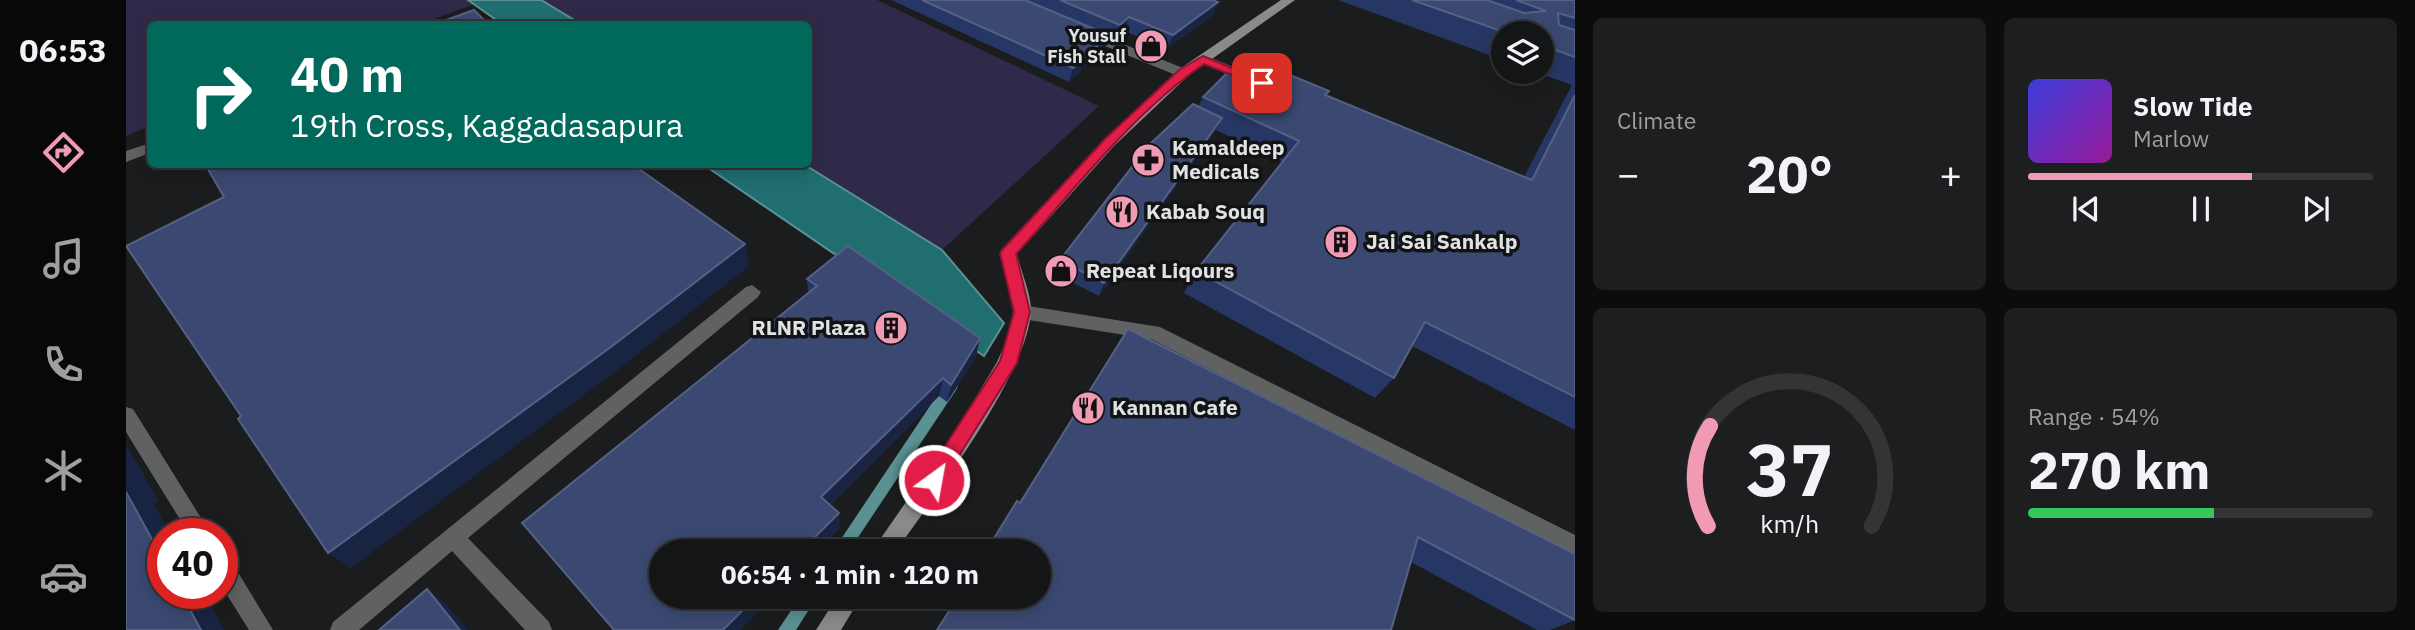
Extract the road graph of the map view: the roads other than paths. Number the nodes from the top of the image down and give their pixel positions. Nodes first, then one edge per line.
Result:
1 (1289, 0) edge
2 (1073, 27) edge
3 (1203, 59) junction
4 (1183, 73) junction
5 (1264, 83) edge
6 (147, 149) edge
7 (126, 157) edge
8 (752, 292) dead end
9 (1022, 312) junction
10 (126, 415) edge
11 (191, 518) edge
12 (453, 537) junction
13 (892, 539) edge
14 (1575, 547) edge
15 (238, 592) edge
16 (842, 609) edge
17 (262, 630) edge
18 (341, 630) edge
19 (541, 630) edge
20 (827, 630) edge

1 - 3 street
2 - 4 street
3 - 4 street
3 - 5 street
4 - 9 street
6 - 7 street
8 - 12 street
9 - 13 street
9 - 14 street
10 - 11 street
12 - 18 street
12 - 19 street
15 - 17 street
16 - 20 street

